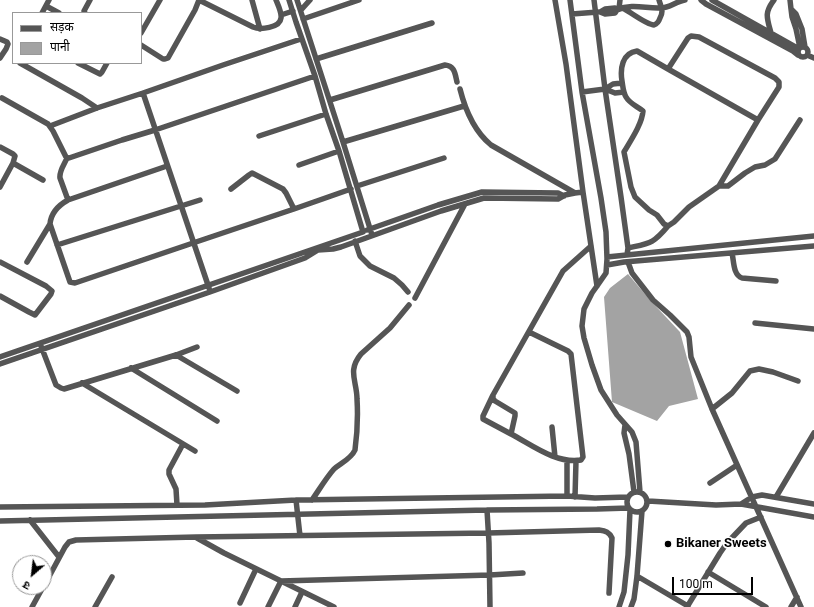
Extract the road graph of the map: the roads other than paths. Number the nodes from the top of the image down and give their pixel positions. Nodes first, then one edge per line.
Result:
1 (50, 0) edge
2 (90, 0) edge
3 (160, 0) edge
4 (199, 0) edge
5 (252, 0) edge
6 (276, 0) edge
7 (289, 0) edge
8 (297, 0) edge
9 (310, 0) edge
10 (359, 0) edge
11 (555, 0) edge
12 (570, 0) edge
13 (594, 0) edge
14 (620, 0) edge
15 (659, 0) edge
16 (685, 0) edge
17 (701, 0) edge
18 (712, 0) edge
19 (774, 0) edge
20 (790, 0) edge
21 (46, 6) junction
22 (662, 8) junction
23 (620, 9) junction
24 (301, 10) junction
25 (293, 11) junction
26 (43, 12) edge
27 (57, 12) edge
28 (84, 12) edge
29 (598, 12) junction
30 (572, 14) junction
31 (281, 15) junction
32 (303, 19) junction
33 (432, 23) dead end
34 (260, 29) junction
35 (142, 31) edge
36 (771, 33) junction
37 (0, 39) edge
38 (302, 39) junction
39 (142, 46) edge
40 (800, 50) junction
41 (0, 58) edge
42 (814, 58) edge
43 (316, 59) junction
44 (22, 64) edge
45 (80, 64) edge
46 (106, 64) edge
47 (668, 69) junction
48 (315, 76) junction
49 (457, 82) dead end
50 (622, 83) junction
51 (460, 89) dead end
52 (605, 89) junction
53 (582, 92) junction
54 (624, 92) junction
55 (143, 93) junction
56 (2, 98) dead end
57 (330, 100) junction
58 (464, 106) junction
59 (97, 108) junction
60 (326, 114) junction
61 (758, 120) junction
62 (800, 120) dead end
63 (336, 122) junction
64 (330, 125) junction
65 (50, 126) junction
66 (155, 130) junction
67 (259, 136) dead end
68 (343, 142) junction
69 (0, 147) edge
70 (339, 151) junction
71 (67, 158) junction
72 (444, 158) dead end
73 (13, 163) junction
74 (299, 165) dead end
75 (167, 166) junction
76 (43, 180) dead end
77 (357, 186) junction
78 (719, 186) junction
79 (0, 187) edge
80 (231, 189) dead end
81 (351, 189) junction
82 (583, 192) junction
83 (575, 193) junction
84 (564, 196) junction
85 (68, 200) junction
86 (200, 200) dead end
87 (465, 204) junction
88 (181, 205) junction
89 (294, 209) junction
90 (50, 224) junction
91 (668, 226) junction
92 (370, 229) junction
93 (364, 235) junction
94 (372, 235) junction
95 (814, 236) edge
96 (355, 242) junction
97 (193, 243) junction
98 (57, 245) junction
99 (591, 246) junction
100 (814, 246) edge
101 (628, 248) junction
102 (314, 250) junction
103 (732, 253) junction
104 (627, 255) junction
105 (607, 257) junction
106 (0, 262) edge
107 (27, 262) dead end
108 (628, 262) junction
109 (607, 265) junction
110 (239, 274) junction
111 (243, 280) junction
112 (776, 281) dead end
113 (208, 285) junction
114 (597, 286) junction
115 (210, 292) junction
116 (408, 292) dead end
117 (0, 296) edge
118 (415, 298) dead end
119 (409, 305) dead end
120 (755, 323) dead end
121 (814, 329) edge
122 (529, 332) junction
123 (40, 343) junction
124 (197, 347) dead end
125 (43, 349) junction
126 (176, 355) junction
127 (0, 357) edge
128 (0, 364) edge
129 (131, 368) junction
130 (798, 381) dead end
131 (82, 384) junction
132 (237, 390) dead end
133 (493, 396) junction
134 (712, 409) junction
135 (217, 421) dead end
136 (625, 425) junction
137 (552, 427) dead end
138 (814, 433) edge
139 (511, 434) junction
140 (183, 444) junction
141 (195, 451) dead end
142 (555, 457) junction
143 (567, 461) junction
144 (576, 461) junction
145 (737, 465) junction
146 (710, 483) dead end
147 (634, 492) junction
148 (640, 492) junction
149 (567, 496) junction
150 (575, 497) junction
151 (628, 497) junction
152 (752, 497) junction
153 (776, 497) junction
154 (296, 500) junction
155 (312, 500) junction
156 (648, 502) junction
157 (741, 504) junction
158 (814, 504) edge
159 (178, 505) junction
160 (0, 507) edge
161 (756, 507) junction
162 (630, 509) junction
163 (487, 510) junction
164 (642, 511) junction
165 (298, 515) junction
166 (761, 517) junction
167 (814, 517) edge
168 (30, 520) junction
169 (0, 521) edge
170 (488, 533) junction
171 (300, 536) junction
172 (196, 537) junction
173 (59, 557) junction
174 (256, 569) junction
175 (52, 571) edge
176 (708, 572) junction
177 (523, 573) dead end
178 (490, 575) junction
179 (112, 576) dead end
180 (637, 576) junction
181 (281, 581) junction
182 (302, 592) junction
183 (609, 593) dead end
184 (39, 595) edge
185 (797, 597) junction
186 (240, 603) dead end
187 (326, 605) edge
188 (688, 606) edge
189 (32, 607) edge
190 (95, 607) edge
191 (268, 607) edge
192 (295, 607) edge
193 (334, 607) edge
194 (490, 607) edge
195 (619, 607) edge
196 (631, 607) edge
197 (766, 607) edge
198 (791, 607) edge
199 (801, 607) edge

1 - 21 street
2 - 28 street
3 - 35 street
4 - 34 street
4 - 39 street
5 - 34 street
6 - 31 street
7 - 25 street
8 - 24 street
9 - 24 street
10 - 32 street
11 - 82 street
12 - 30 street
13 - 29 street
14 - 23 street
15 - 22 street
16 - 22 street
17 - 40 street
18 - 36 street
19 - 36 street
20 - 40 street
21 - 26 street
21 - 27 street
22 - 23 street
22 - 23 street
23 - 29 street
24 - 32 street
25 - 31 street
25 - 38 street
29 - 30 street
29 - 52 street
30 - 53 street
31 - 34 street
32 - 43 street
33 - 43 street
36 - 40 street
37 - 41 street
38 - 48 street
38 - 55 street
40 - 42 street
43 - 57 street
44 - 59 street
45 - 46 street
47 - 50 street
47 - 61 street
47 - 61 street
48 - 60 street
48 - 66 street
49 - 57 street
50 - 52 street
50 - 54 street
51 - 58 street
52 - 53 street
52 - 54 street
52 - 101 street
53 - 105 street
54 - 91 street
55 - 59 street
55 - 66 street
56 - 65 street
57 - 63 street
58 - 68 street
58 - 83 street
59 - 65 street
60 - 64 street
60 - 67 street
61 - 78 street
62 - 78 street
63 - 64 street
63 - 68 street
64 - 70 street
65 - 71 street
66 - 71 street
66 - 75 street
68 - 77 street
69 - 73 street
70 - 74 street
70 - 81 street
71 - 85 street
72 - 77 street
73 - 76 street
73 - 79 street
75 - 85 street
75 - 88 street
77 - 92 street
78 - 91 street
80 - 89 street
81 - 89 street
81 - 93 street
82 - 83 street
82 - 99 street
83 - 84 street
84 - 87 street
84 - 92 street
85 - 90 street
86 - 88 street
87 - 94 street
87 - 118 street
88 - 97 street
88 - 98 street
89 - 97 street
90 - 98 street
90 - 107 street
91 - 101 street
92 - 93 street
92 - 94 street
93 - 94 street
93 - 96 street
93 - 102 street
95 - 104 street
96 - 102 street
96 - 116 street
97 - 98 street
97 - 113 street
99 - 114 street
99 - 122 street
100 - 103 street
101 - 104 street
102 - 110 street
102 - 111 street
103 - 108 street
103 - 112 street
104 - 105 street
105 - 109 street
106 - 117 street
108 - 109 street
108 - 134 street
109 - 114 street
110 - 111 street
110 - 113 street
111 - 115 street
113 - 115 street
113 - 123 street
114 - 136 street
115 - 125 street
119 - 155 street
120 - 121 street
122 - 133 street
122 - 144 street
123 - 125 street
123 - 127 street
124 - 126 street
125 - 128 street
125 - 131 street
126 - 129 street
126 - 132 street
129 - 131 street
129 - 135 street
130 - 134 street
131 - 140 street
133 - 139 street
133 - 139 street
134 - 145 street
136 - 147 street
136 - 148 street
137 - 142 street
138 - 153 street
139 - 142 street
140 - 141 street
140 - 159 street
142 - 143 street
143 - 144 street
143 - 149 street
144 - 150 street
145 - 146 street
145 - 152 street
147 - 148 street
147 - 151 street
148 - 156 street
149 - 150 street
149 - 155 street
150 - 151 street
151 - 162 street
152 - 153 street
152 - 157 street
152 - 161 street
153 - 158 street
154 - 155 street
154 - 159 street
154 - 165 street
156 - 157 street
156 - 164 street
157 - 161 street
159 - 160 street
161 - 166 street
161 - 167 street
162 - 163 street
162 - 164 street
162 - 195 street
163 - 165 street
163 - 170 street
164 - 180 street
165 - 168 street
165 - 171 street
166 - 176 street
166 - 185 street
168 - 169 street
168 - 173 street
170 - 171 street
170 - 178 street
170 - 183 street
171 - 172 street
172 - 173 street
172 - 174 street
173 - 175 street
174 - 181 street
174 - 186 street
176 - 188 street
176 - 197 street
177 - 178 street
178 - 181 street
178 - 194 street
179 - 190 street
180 - 188 street
180 - 196 street
181 - 182 street
181 - 191 street
182 - 187 street
182 - 192 street
184 - 189 street
185 - 198 street
185 - 199 street
187 - 193 street

